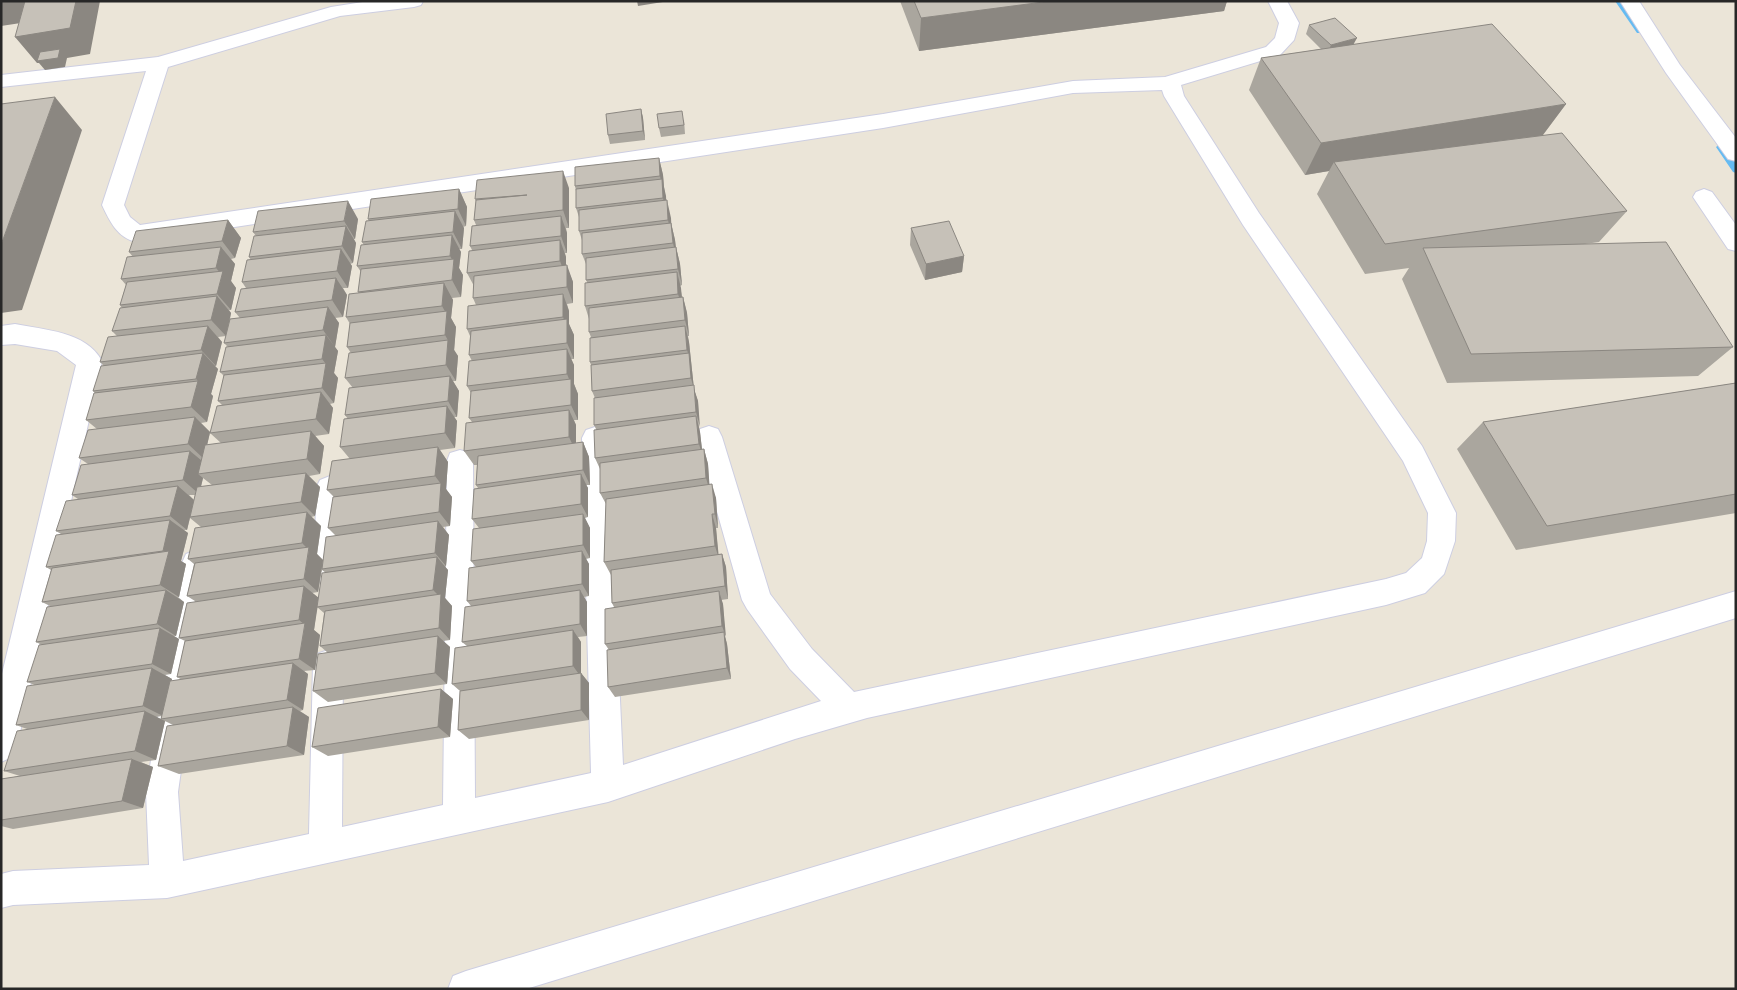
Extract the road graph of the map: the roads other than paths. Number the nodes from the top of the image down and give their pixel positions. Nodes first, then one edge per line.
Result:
1 (414, 1) edge
2 (1277, 1) edge
3 (1629, 1) edge
4 (159, 63) junction
5 (1, 81) edge
6 (1170, 84) junction
7 (1736, 154) edge
8 (1704, 197) dead end
9 (1736, 243) edge
10 (1, 336) edge
11 (709, 437) dead end
12 (595, 438) edge
13 (460, 461) dead end
14 (330, 488) edge
15 (200, 533) edge
16 (329, 598) edge
17 (1736, 604) edge
18 (328, 638) edge
19 (849, 708) junction
20 (1, 746) edge
21 (608, 786) junction
22 (458, 818) junction
23 (326, 847) junction
24 (167, 881) junction
25 (1, 891) edge
26 (466, 989) edge

1 - 4 street
2 - 6 street
3 - 7 street
4 - 5 street
4 - 6 street
6 - 19 street
8 - 9 street
10 - 20 street
11 - 19 street
12 - 21 street
13 - 22 street
14 - 16 street
15 - 24 street
17 - 26 street
18 - 23 street
19 - 21 street
21 - 22 street
22 - 23 street
23 - 24 street
24 - 25 street

